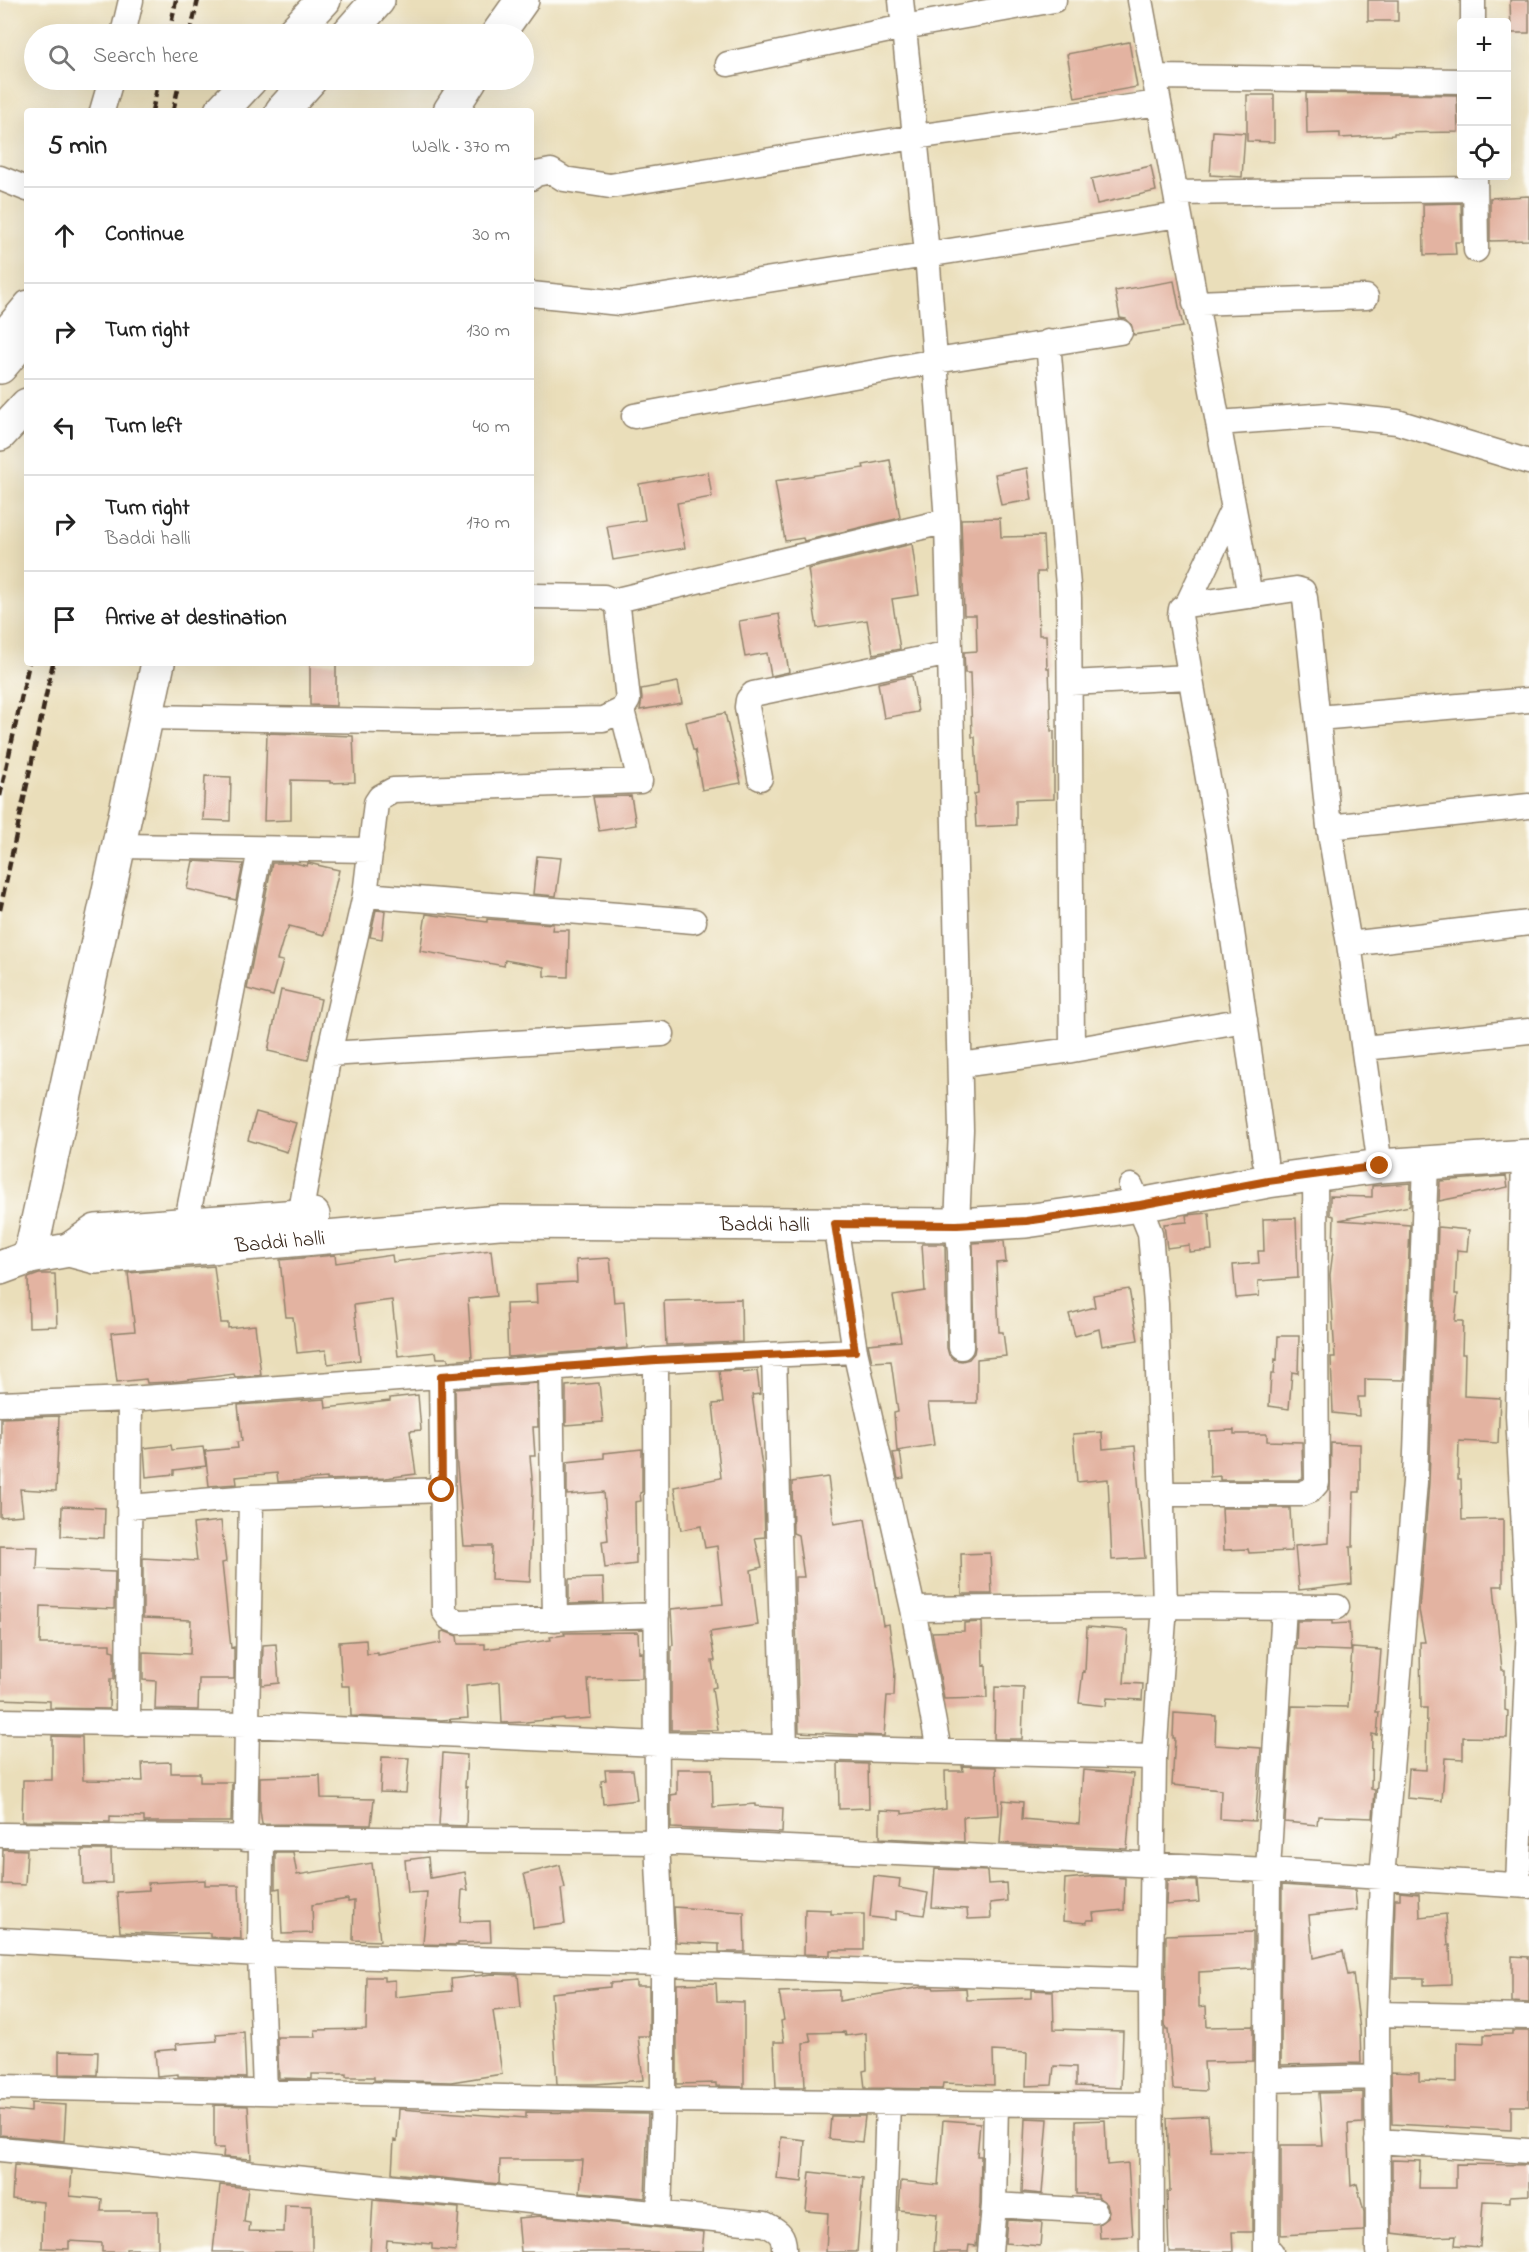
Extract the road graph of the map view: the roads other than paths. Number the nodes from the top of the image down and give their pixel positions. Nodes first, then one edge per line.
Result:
1 (131, 0) edge
2 (324, 0) edge
3 (378, 0) edge
4 (901, 0) edge
5 (1054, 0) edge
6 (1140, 0) edge
7 (1473, 0) edge
8 (1473, 18) edge
9 (125, 24) edge
10 (301, 24) edge
11 (357, 24) edge
12 (904, 27) junction
13 (728, 64) dead end
14 (1154, 77) junction
15 (1457, 81) edge
16 (108, 90) edge
17 (241, 90) edge
18 (301, 90) edge
19 (464, 90) edge
20 (1159, 103) junction
21 (103, 108) edge
22 (224, 108) edge
23 (285, 108) edge
24 (452, 108) edge
25 (915, 137) junction
26 (534, 176) edge
27 (0, 178) edge
28 (1475, 182) edge
29 (24, 188) edge
30 (1177, 204) junction
31 (1476, 250) dead end
32 (927, 253) junction
33 (534, 294) edge
34 (1366, 297) dead end
35 (1195, 303) junction
36 (24, 307) edge
37 (1120, 332) dead end
38 (0, 335) edge
39 (24, 339) edge
40 (1048, 342) junction
41 (936, 361) junction
42 (0, 367) edge
43 (24, 408) edge
44 (634, 416) dead end
45 (1218, 423) junction
46 (0, 435) edge
47 (1529, 462) edge
48 (1233, 508) junction
49 (947, 521) junction
50 (534, 596) edge
51 (1250, 596) junction
52 (613, 601) junction
53 (1187, 605) junction
54 (950, 653) junction
55 (157, 666) edge
56 (1189, 677) junction
57 (1070, 683) junction
58 (1529, 700) edge
59 (621, 710) junction
60 (146, 717) junction
61 (1318, 718) junction
62 (760, 778) dead end
63 (1529, 806) edge
64 (1329, 827) junction
65 (119, 846) junction
66 (260, 850) junction
67 (371, 850) junction
68 (365, 895) junction
69 (694, 921) dead end
70 (1529, 923) edge
71 (1349, 944) junction
72 (1245, 1020) junction
73 (1529, 1031) edge
74 (662, 1034) dead end
75 (1364, 1048) junction
76 (1072, 1050) junction
77 (329, 1054) junction
78 (960, 1065) junction
79 (1527, 1149) edge
80 (1379, 1157) junction
81 (1265, 1161) junction
82 (1426, 1162) junction
83 (1315, 1174) junction
84 (1136, 1195) junction
85 (958, 1215) junction
86 (300, 1216) junction
87 (835, 1224) junction
88 (186, 1225) junction
89 (69, 1250) junction
90 (30, 1257) junction
91 (0, 1269) edge
92 (961, 1347) dead end
93 (855, 1351) junction
94 (774, 1355) junction
95 (656, 1360) junction
96 (551, 1368) junction
97 (441, 1376) junction
98 (130, 1399) junction
99 (0, 1404) edge
100 (442, 1490) junction
101 (1161, 1494) junction
102 (251, 1497) junction
103 (129, 1507) junction
104 (1165, 1606) junction
105 (1284, 1607) junction
106 (1337, 1607) dead end
107 (913, 1609) junction
108 (657, 1615) junction
109 (555, 1619) junction
110 (1528, 1668) edge
111 (0, 1721) edge
112 (128, 1724) junction
113 (247, 1725) junction
114 (657, 1743) junction
115 (785, 1747) junction
116 (939, 1751) junction
117 (1154, 1757) junction
118 (1526, 1785) edge
119 (0, 1835) edge
120 (253, 1839) junction
121 (657, 1842) junction
122 (1152, 1865) junction
123 (1268, 1870) junction
124 (1382, 1878) junction
125 (1524, 1885) edge
126 (0, 1940) edge
127 (260, 1954) junction
128 (663, 1964) junction
129 (1151, 1980) junction
130 (1377, 2014) junction
131 (1529, 2017) edge
132 (1377, 2077) junction
133 (1267, 2080) junction
134 (0, 2087) edge
135 (265, 2091) junction
136 (663, 2100) junction
137 (888, 2101) junction
138 (996, 2103) junction
139 (1152, 2106) junction
140 (1377, 2141) junction
141 (0, 2149) edge
142 (1529, 2151) edge
143 (994, 2205) junction
144 (1095, 2211) dead end
145 (659, 2213) junction
146 (784, 2252) edge
147 (883, 2252) edge
148 (990, 2252) edge
149 (1152, 2252) edge
150 (1271, 2252) edge
151 (1378, 2252) edge

1 - 9 street
2 - 10 main road
3 - 11 main road
4 - 12 street
5 - 12 street
6 - 14 street
7 - 8 street
12 - 13 street
12 - 25 street
14 - 15 street
14 - 20 street
16 - 21 street
17 - 22 main road
18 - 23 main road
19 - 24 main road
20 - 25 street
20 - 30 street
25 - 26 street
25 - 32 street
27 - 29 street
28 - 30 street
28 - 31 street
30 - 32 street
30 - 35 street
32 - 33 street
32 - 41 street
34 - 35 street
35 - 45 street
36 - 38 street
37 - 40 street
39 - 42 main road
40 - 41 street
40 - 57 street
41 - 44 street
41 - 49 street
43 - 46 main road
45 - 47 street
45 - 48 street
48 - 51 street
48 - 53 street
49 - 52 street
49 - 54 street
50 - 52 street
51 - 53 street
51 - 61 street
52 - 59 street
53 - 56 street
54 - 62 street
54 - 78 street
55 - 60 main road
56 - 57 street
56 - 72 street
57 - 76 street
58 - 61 street
59 - 60 street
59 - 67 street
60 - 65 main road
61 - 64 street
63 - 64 street
64 - 71 street
65 - 66 street
65 - 90 main road
66 - 67 street
66 - 88 street
67 - 68 street
68 - 69 street
68 - 77 street
70 - 71 street
71 - 75 street
72 - 76 street
72 - 81 street
73 - 75 street
74 - 77 street
75 - 80 street
76 - 78 street
77 - 86 street
78 - 85 street
79 - 80 main road
79 - 82 main road, Baddi halli
79 - 110 street
80 - 81 main road
80 - 82 main road, Baddi halli
80 - 83 main road, Baddi halli
81 - 84 main road
82 - 124 street
83 - 84 main road, Baddi halli
83 - 101 street
84 - 85 main road, Baddi halli
84 - 101 street
85 - 86 main road
85 - 87 main road, Baddi halli
85 - 92 street
86 - 88 main road
87 - 89 main road, Baddi halli
87 - 93 street
88 - 89 main road
89 - 90 main road, Baddi halli
90 - 91 main road, Baddi halli
93 - 94 street
93 - 107 street
94 - 95 street
94 - 115 street
95 - 96 street
95 - 108 street
96 - 97 street
96 - 109 street
97 - 98 street
97 - 100 street
98 - 99 street
98 - 103 street
100 - 102 street
100 - 109 street
101 - 104 street
102 - 103 street
102 - 113 street
103 - 112 street
104 - 105 street
104 - 107 street
104 - 117 street
105 - 106 street
105 - 123 street
107 - 116 street
108 - 109 street
108 - 114 street
110 - 118 street
111 - 112 street
112 - 113 street
113 - 114 street
113 - 120 street
114 - 115 street
114 - 121 street
115 - 116 street
116 - 117 street
117 - 122 street
118 - 125 street
119 - 120 street
120 - 121 street
120 - 127 street
121 - 122 street
121 - 128 street
122 - 123 street
122 - 129 street
123 - 124 street
123 - 133 street
124 - 125 street
124 - 130 street
126 - 127 street
127 - 128 street
127 - 135 street
128 - 129 street
128 - 136 street
129 - 139 street
130 - 131 street
130 - 132 street
132 - 133 street
132 - 140 street
133 - 150 street
134 - 135 street
135 - 136 street
136 - 137 street
136 - 145 street
137 - 138 street
137 - 147 street
138 - 139 street
138 - 143 street
139 - 149 street
140 - 142 street
140 - 151 street
141 - 145 street
143 - 144 street
143 - 148 street
145 - 146 street

